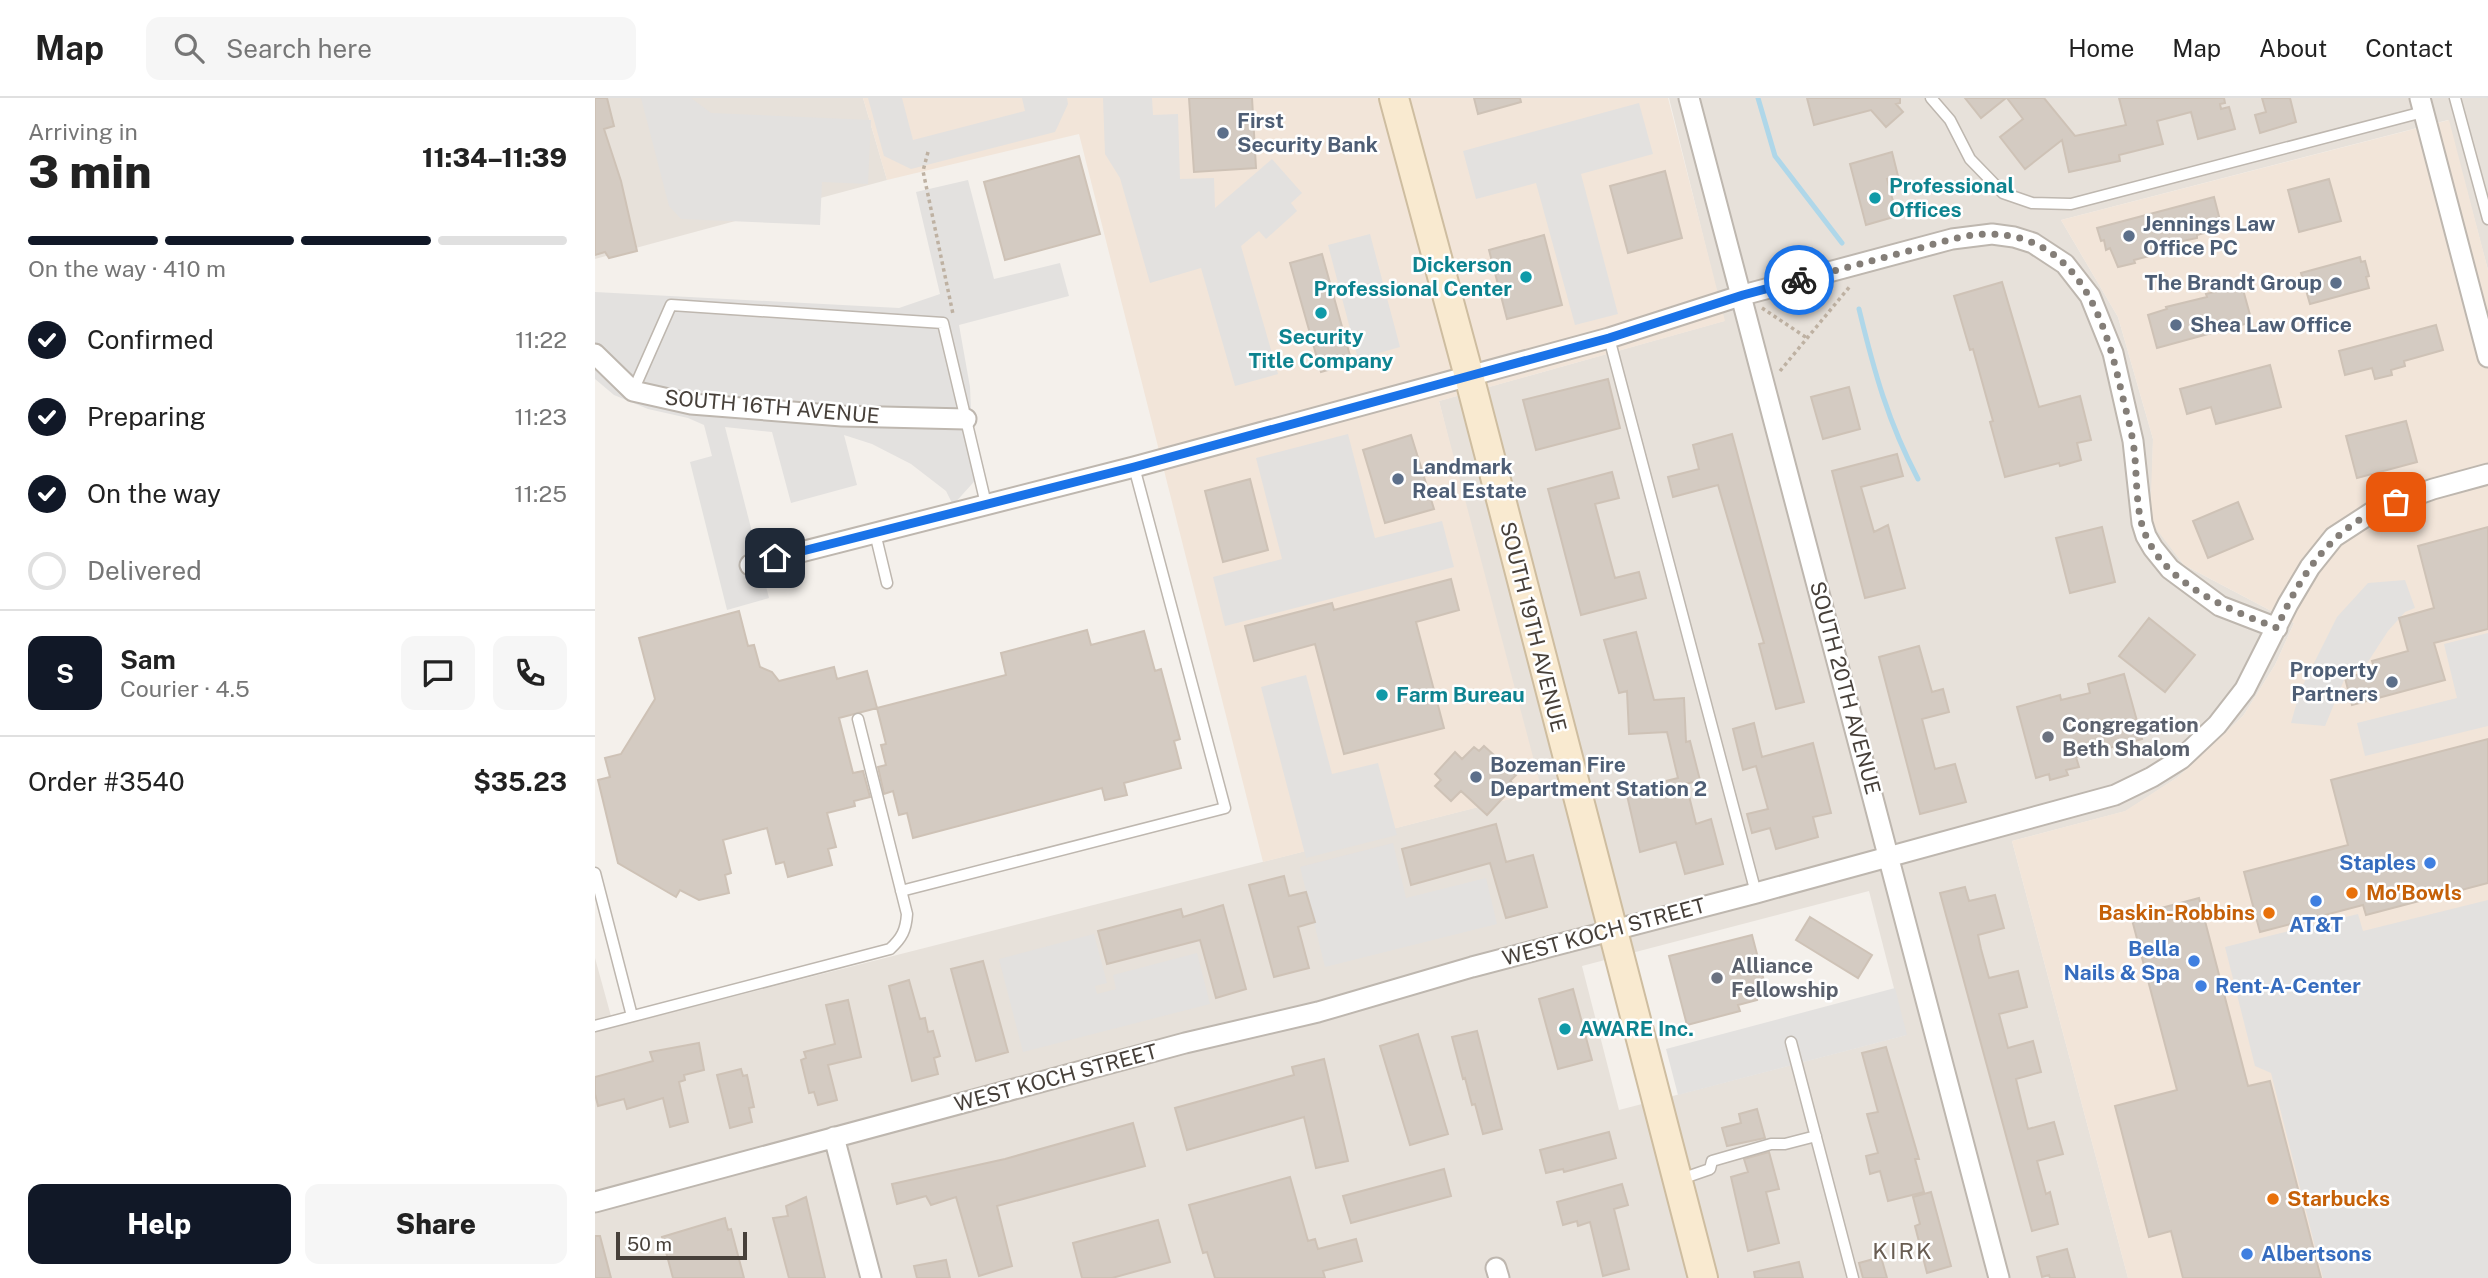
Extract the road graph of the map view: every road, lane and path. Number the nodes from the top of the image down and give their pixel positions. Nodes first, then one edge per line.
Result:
1 (1394, 98) edge
2 (1689, 98) edge
3 (1931, 98) edge
4 (2455, 98) edge
5 (2421, 105) edge
6 (2488, 219) edge
7 (1870, 261) junction
8 (1743, 295) junction
9 (1609, 338) junction
10 (1807, 338) junction
11 (595, 354) edge
12 (2488, 357) edge
13 (1469, 376) junction
14 (1767, 387) junction
15 (633, 391) junction
16 (965, 419) junction
17 (1134, 467) junction
18 (2488, 474) edge
19 (986, 504) junction
20 (875, 533) junction
21 (750, 565) dead end
22 (887, 583) dead end
23 (2277, 628) junction
24 (858, 719) dead end
25 (1889, 857) junction
26 (595, 873) edge
27 (901, 891) junction
28 (1756, 893) junction
29 (1611, 929) junction
30 (632, 1016) junction
31 (595, 1026) edge
32 (1791, 1042) dead end
33 (1816, 1136) junction
34 (834, 1137) junction
35 (1678, 1180) junction
36 (595, 1202) edge
37 (871, 1278) edge
38 (1703, 1278) edge
39 (1853, 1278) edge
40 (1999, 1278) edge

1 - 13 main road, SOUTH 19TH AVENUE
2 - 8 street, SOUTH 20TH AVENUE
3 - 5 lane
4 - 6 lane
5 - 12 street
7 - 8 street
7 - 10 path
7 - 23 street
8 - 9 street
8 - 10 path
8 - 14 street, SOUTH 20TH AVENUE
9 - 13 street
9 - 28 lane
10 - 14 path
11 - 15 street
13 - 17 street
13 - 29 main road, SOUTH 19TH AVENUE
14 - 25 street, SOUTH 20TH AVENUE
15 - 16 street, SOUTH 16TH AVENUE
15 - 16 lane
16 - 19 lane
17 - 19 street
17 - 27 lane
18 - 23 street, WEST KOCH STREET
19 - 20 street
20 - 21 street
20 - 22 lane
23 - 25 street, WEST KOCH STREET
24 - 27 lane
25 - 28 street, WEST KOCH STREET
25 - 40 street, SOUTH 20TH AVENUE
26 - 30 lane
27 - 30 lane
28 - 29 street, WEST KOCH STREET
29 - 34 street, WEST KOCH STREET
29 - 35 main road, SOUTH 19TH AVENUE
30 - 31 lane
32 - 33 lane
33 - 35 lane
33 - 39 lane
34 - 36 street, WEST KOCH STREET
34 - 37 street
35 - 38 main road, SOUTH 19TH AVENUE

